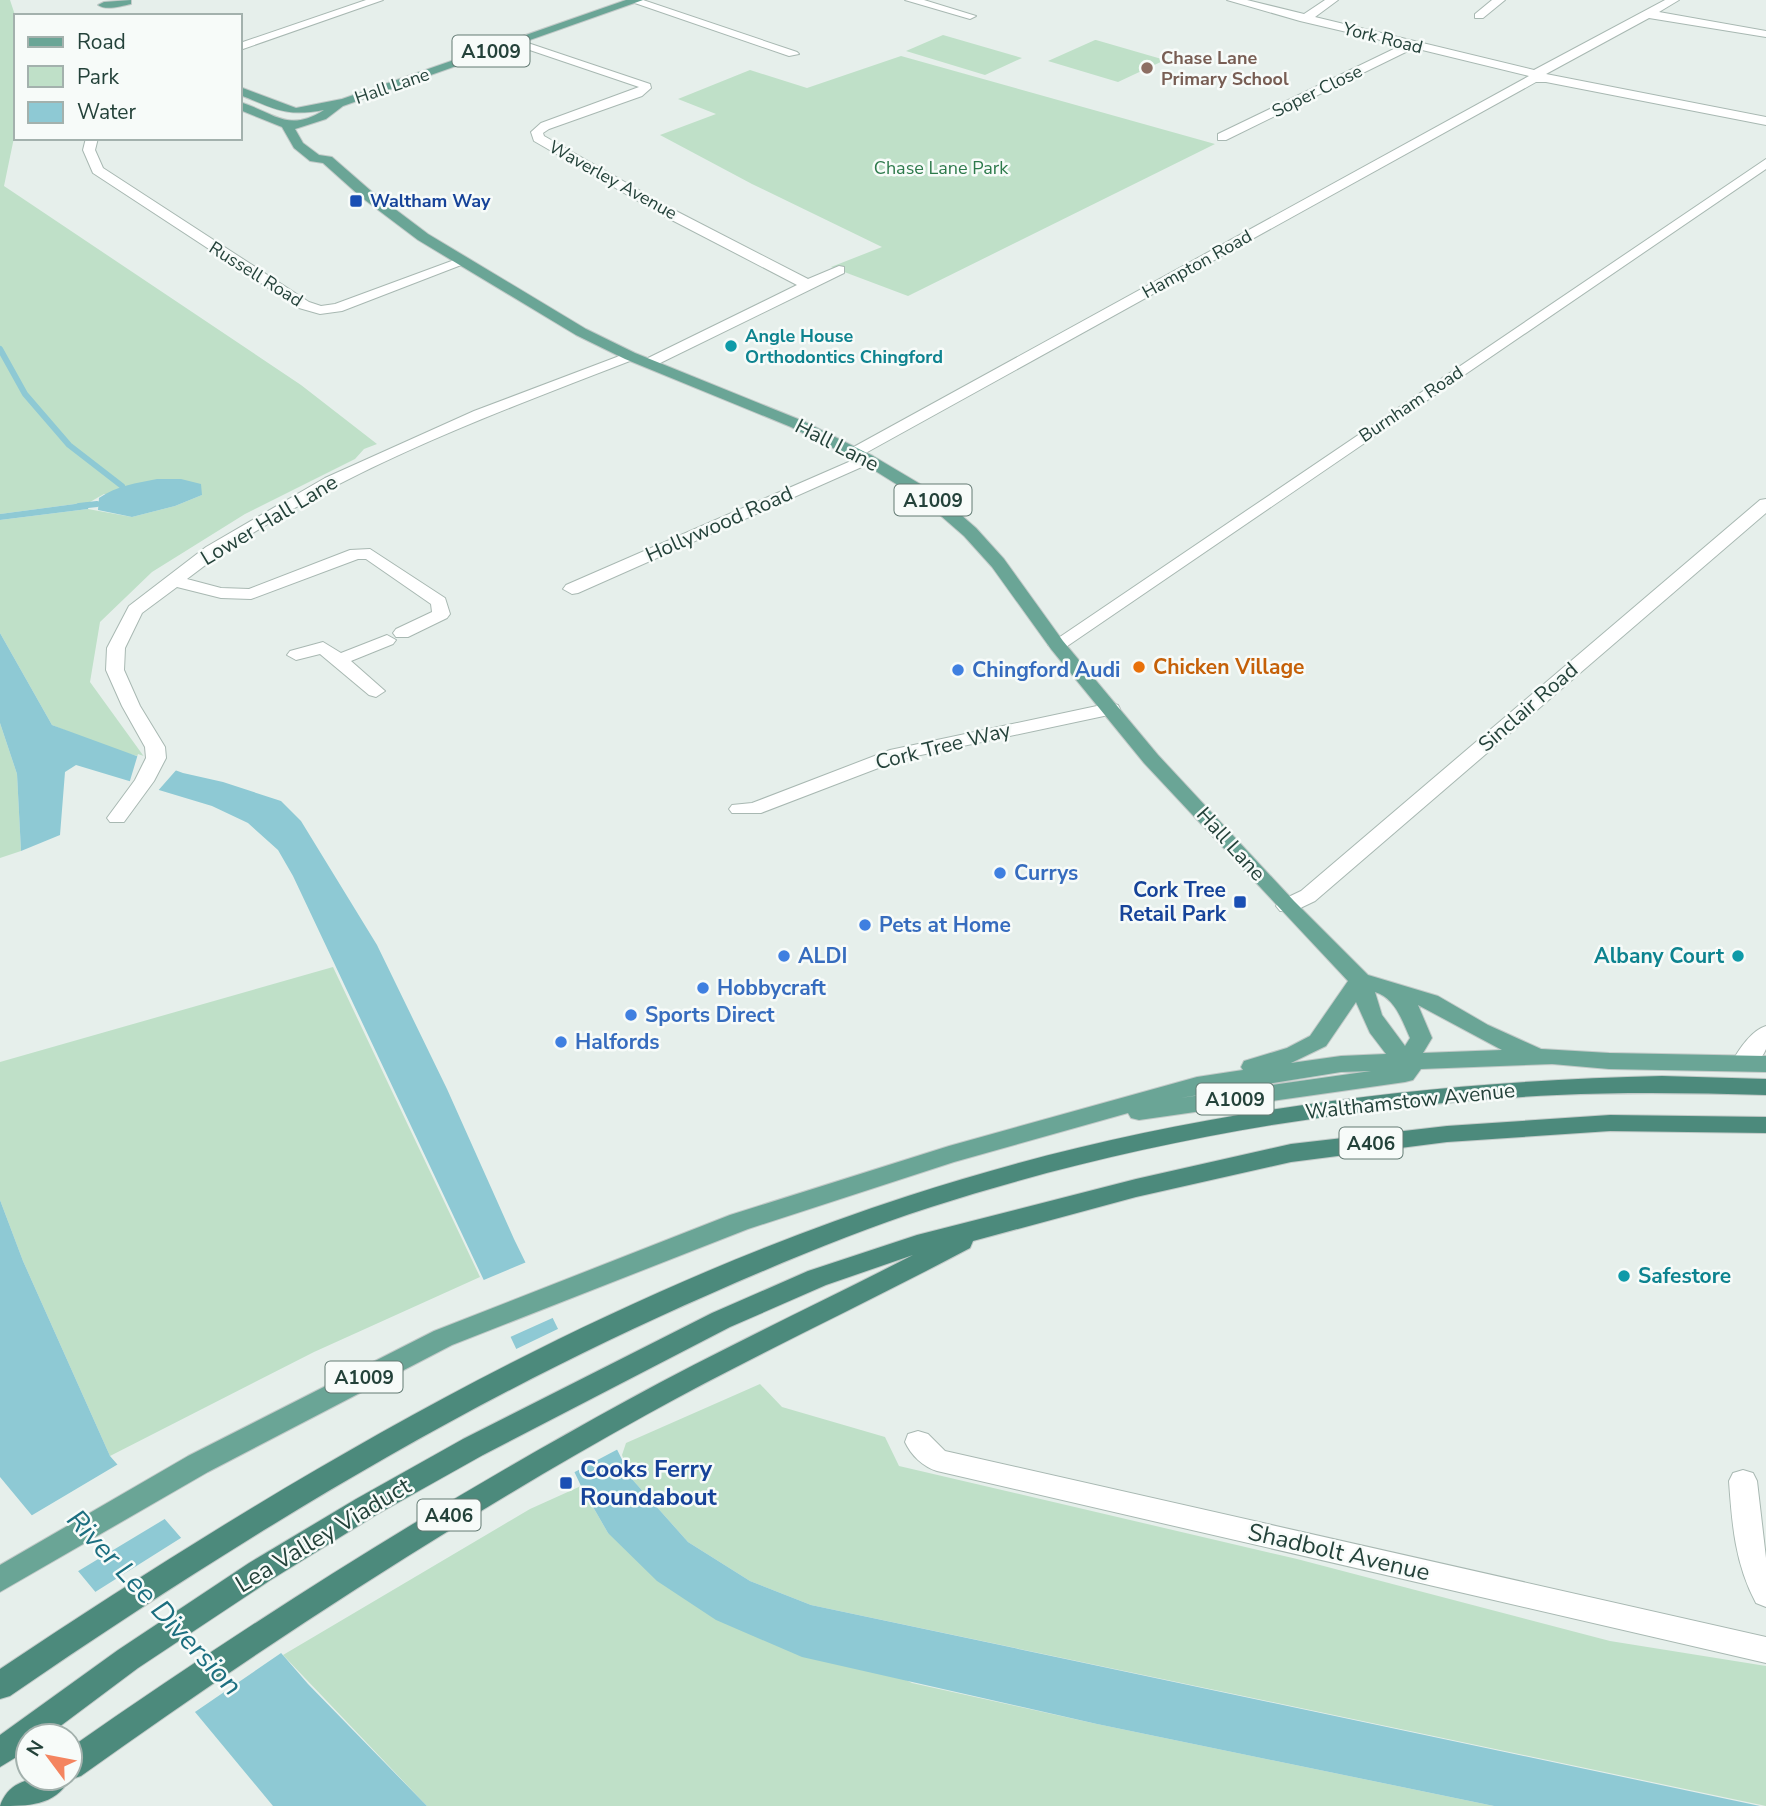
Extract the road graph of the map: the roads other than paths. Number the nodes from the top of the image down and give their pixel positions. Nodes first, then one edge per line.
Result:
1 (377, 0) edge
2 (636, 0) edge
3 (911, 0) edge
4 (1233, 0) edge
5 (1332, 0) edge
6 (1499, 0) edge
7 (1673, 0) edge
8 (126, 1) edge
9 (331, 3) dead end
10 (105, 7) edge
11 (350, 9) junction
12 (1648, 14) junction
13 (970, 16) dead end
14 (1479, 16) dead end
15 (1304, 19) junction
16 (1766, 34) edge
17 (516, 42) junction
18 (1411, 45) junction
19 (242, 46) edge
20 (793, 54) dead end
21 (1536, 76) junction
22 (242, 92) edge
23 (345, 102) junction
24 (242, 107) edge
25 (296, 111) junction
26 (274, 120) junction
27 (1766, 121) edge
28 (317, 124) junction
29 (287, 127) junction
30 (1222, 137) dead end
31 (91, 140) edge
32 (1766, 163) edge
33 (462, 262) junction
34 (839, 270) dead end
35 (808, 285) junction
36 (630, 356) junction
37 (649, 363) junction
38 (861, 456) junction
39 (1766, 504) edge
40 (172, 580) junction
41 (572, 589) dead end
42 (1057, 645) junction
43 (296, 655) dead end
44 (339, 660) junction
45 (376, 691) dead end
46 (1111, 709) junction
47 (738, 809) dead end
48 (117, 818) dead end
49 (1287, 906) junction
50 (1360, 980) junction
51 (1386, 987) junction
52 (1766, 1034) edge
53 (1552, 1056) junction
54 (1609, 1061) junction
55 (1755, 1063) edge
56 (1410, 1067) junction
57 (1197, 1085) junction
58 (1766, 1087) edge
59 (1057, 1124) junction
60 (1766, 1125) edge
61 (984, 1229) junction
62 (817, 1278) joint
63 (918, 1443) dead end
64 (1743, 1481) dead end
65 (4, 1577) edge
66 (1766, 1594) edge
67 (1766, 1650) edge
68 (0, 1686) edge
69 (0, 1753) edge
70 (84, 1756) edge
71 (34, 1792) edge
72 (16, 1805) edge

1 - 11 street
2 - 17 main road, Hall Lane / A1009
2 - 20 street
3 - 13 street
4 - 15 street, York Road
5 - 15 street
6 - 14 street
7 - 12 street, Hampton Road
8 - 10 main road
9 - 11 street
11 - 19 street
12 - 16 street
12 - 21 street, Hampton Road
15 - 18 street, York Road
17 - 23 main road, Hall Lane / A1009
17 - 35 street, Waverley Avenue
18 - 21 street, York Road
18 - 30 street, Soper Close
21 - 27 street, York Road
21 - 38 street, Hampton Road
22 - 25 main road
23 - 25 main road, Hall Lane / A1009
23 - 28 main road, Hall Lane / A1009
24 - 26 main road
25 - 26 main road, Hall Lane
25 - 28 main road
26 - 29 main road
28 - 29 main road
29 - 33 main road, Hall Lane / A1009
31 - 33 street, Russell Road
32 - 42 street, Burnham Road
33 - 36 main road, Hall Lane / A1009
34 - 35 street
35 - 37 street
36 - 37 main road, Hall Lane / A1009
36 - 40 street, Lower Hall Lane
37 - 38 main road, Hall Lane / A1009
38 - 41 street, Hollywood Road
38 - 42 main road, Hall Lane / A1009
39 - 49 street, Sinclair Road
40 - 44 street
40 - 48 street, Lower Hall Lane
42 - 46 main road, Hall Lane / A1009
43 - 44 street
44 - 45 street
46 - 47 street, Cork Tree Way
46 - 49 main road, Hall Lane / A1009
49 - 50 main road, Hall Lane / A1009
50 - 51 main road
50 - 56 main road, A1009
50 - 57 main road, A1009
51 - 53 main road
51 - 56 main road
52 - 55 street
53 - 54 main road
53 - 56 main road
54 - 55 main road
54 - 56 main road
56 - 57 main road
56 - 59 main road, A1009
57 - 59 main road, A1009
58 - 68 highway, Walthamstow Avenue / A406
59 - 65 main road, A1009
60 - 61 highway, Walthamstow Avenue / A406
61 - 62 highway, Walthamstow Avenue / A406
61 - 70 highway, A406
62 - 69 highway, Lea Valley Viaduct / A406
63 - 67 street, Shadbolt Avenue
64 - 66 street
71 - 72 highway

